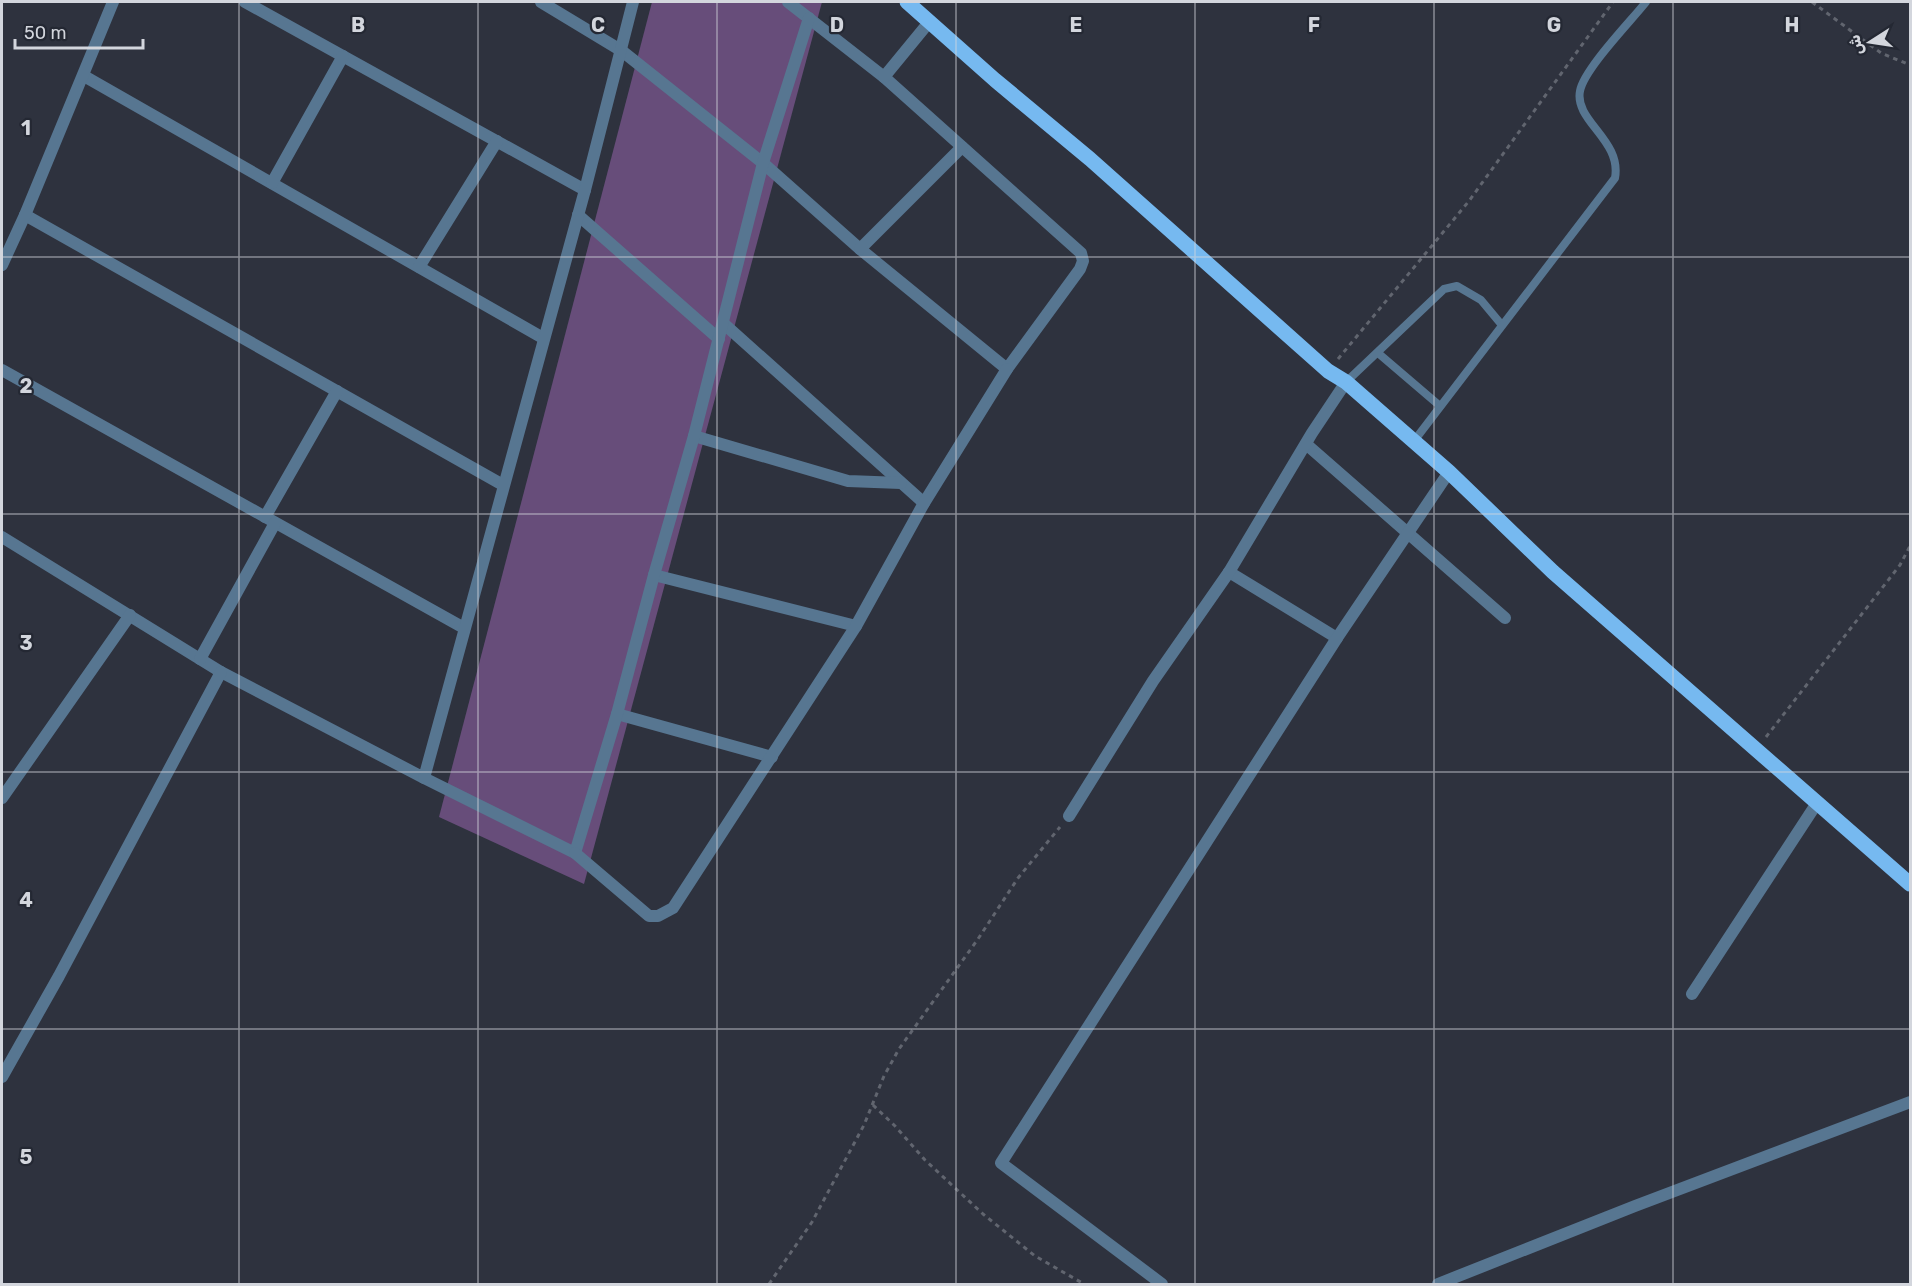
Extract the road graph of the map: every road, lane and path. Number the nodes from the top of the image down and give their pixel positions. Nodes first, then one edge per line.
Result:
1 (113, 2) edge
2 (244, 2) edge
3 (541, 2) edge
4 (633, 2) edge
5 (788, 2) edge
6 (907, 2) edge
7 (1613, 2) edge
8 (1646, 2) edge
9 (1812, 2) edge
10 (809, 18) junction
11 (930, 21) junction
12 (622, 51) junction
13 (343, 56) junction
14 (1911, 65) edge
15 (84, 76) junction
16 (884, 77) junction
17 (497, 141) junction
18 (962, 147) junction
19 (764, 163) junction
20 (272, 183) junction
21 (585, 190) junction
22 (25, 215) junction
23 (578, 215) junction
24 (860, 249) junction
25 (2, 265) edge
26 (419, 267) junction
27 (723, 323) junction
28 (1502, 324) junction
29 (543, 338) junction
30 (719, 339) junction
31 (1378, 353) junction
32 (1007, 369) junction
33 (2, 370) edge
34 (1328, 371) junction
35 (1346, 382) junction
36 (337, 391) junction
37 (1440, 406) junction
38 (694, 436) junction
39 (1414, 441) junction
40 (1306, 444) junction
41 (1449, 472) junction
42 (901, 483) junction
43 (503, 485) junction
44 (924, 503) junction
45 (270, 520) junction
46 (1408, 533) junction
47 (2, 537) edge
48 (1911, 546) edge
49 (1229, 572) junction
50 (654, 575) junction
51 (130, 615) junction
52 (1505, 618) dead end
53 (855, 626) junction
54 (464, 628) junction
55 (1337, 638) junction
56 (200, 659) junction
57 (221, 672) junction
58 (617, 714) junction
59 (1756, 750) junction
60 (772, 757) junction
61 (424, 778) junction
62 (2, 798) edge
63 (1817, 803) junction
64 (1069, 816) joint
65 (574, 854) junction
66 (1911, 884) edge
67 (1692, 994) dead end
68 (2, 1077) edge
69 (1911, 1102) edge
70 (873, 1105) junction
71 (769, 1284) edge
72 (1084, 1284) edge
73 (1162, 1284) edge
74 (1438, 1284) edge

1 - 15 street
2 - 13 street
3 - 12 street
4 - 12 street
5 - 10 street
6 - 11 main road
7 - 34 path
8 - 28 lane
9 - 14 path
10 - 16 street
10 - 19 street
11 - 16 street
11 - 34 main road
12 - 19 street
12 - 21 street
13 - 17 street
13 - 20 street
15 - 20 street
15 - 22 street
16 - 18 street
17 - 21 street
17 - 26 street
18 - 24 street
18 - 32 street
19 - 24 street
19 - 27 street
20 - 26 street
21 - 23 street
22 - 25 street
22 - 36 street
23 - 29 street
23 - 30 street
24 - 32 street
26 - 29 street
27 - 30 street
27 - 42 street
28 - 31 lane
28 - 37 lane
29 - 43 street
30 - 38 street
31 - 35 lane
31 - 37 lane
32 - 44 street
33 - 45 street
34 - 35 main road
35 - 39 main road
35 - 40 street
36 - 43 street
36 - 45 street
37 - 39 lane
38 - 42 street
38 - 50 street
39 - 41 main road
40 - 46 street
40 - 49 street
41 - 46 street
41 - 59 main road
42 - 44 street
43 - 54 street
44 - 53 street
45 - 54 street
45 - 56 street
46 - 52 street
46 - 55 street
47 - 51 street
48 - 59 path
49 - 55 street
49 - 64 street
50 - 53 street
50 - 58 street
51 - 56 street
51 - 62 street
53 - 60 street
54 - 61 street
55 - 73 street
56 - 57 street
57 - 61 street
57 - 68 street
58 - 60 street
58 - 65 street
59 - 63 main road
60 - 65 street
61 - 65 street
63 - 66 main road
63 - 67 street
64 - 70 path
69 - 74 street
70 - 71 path
70 - 72 path

